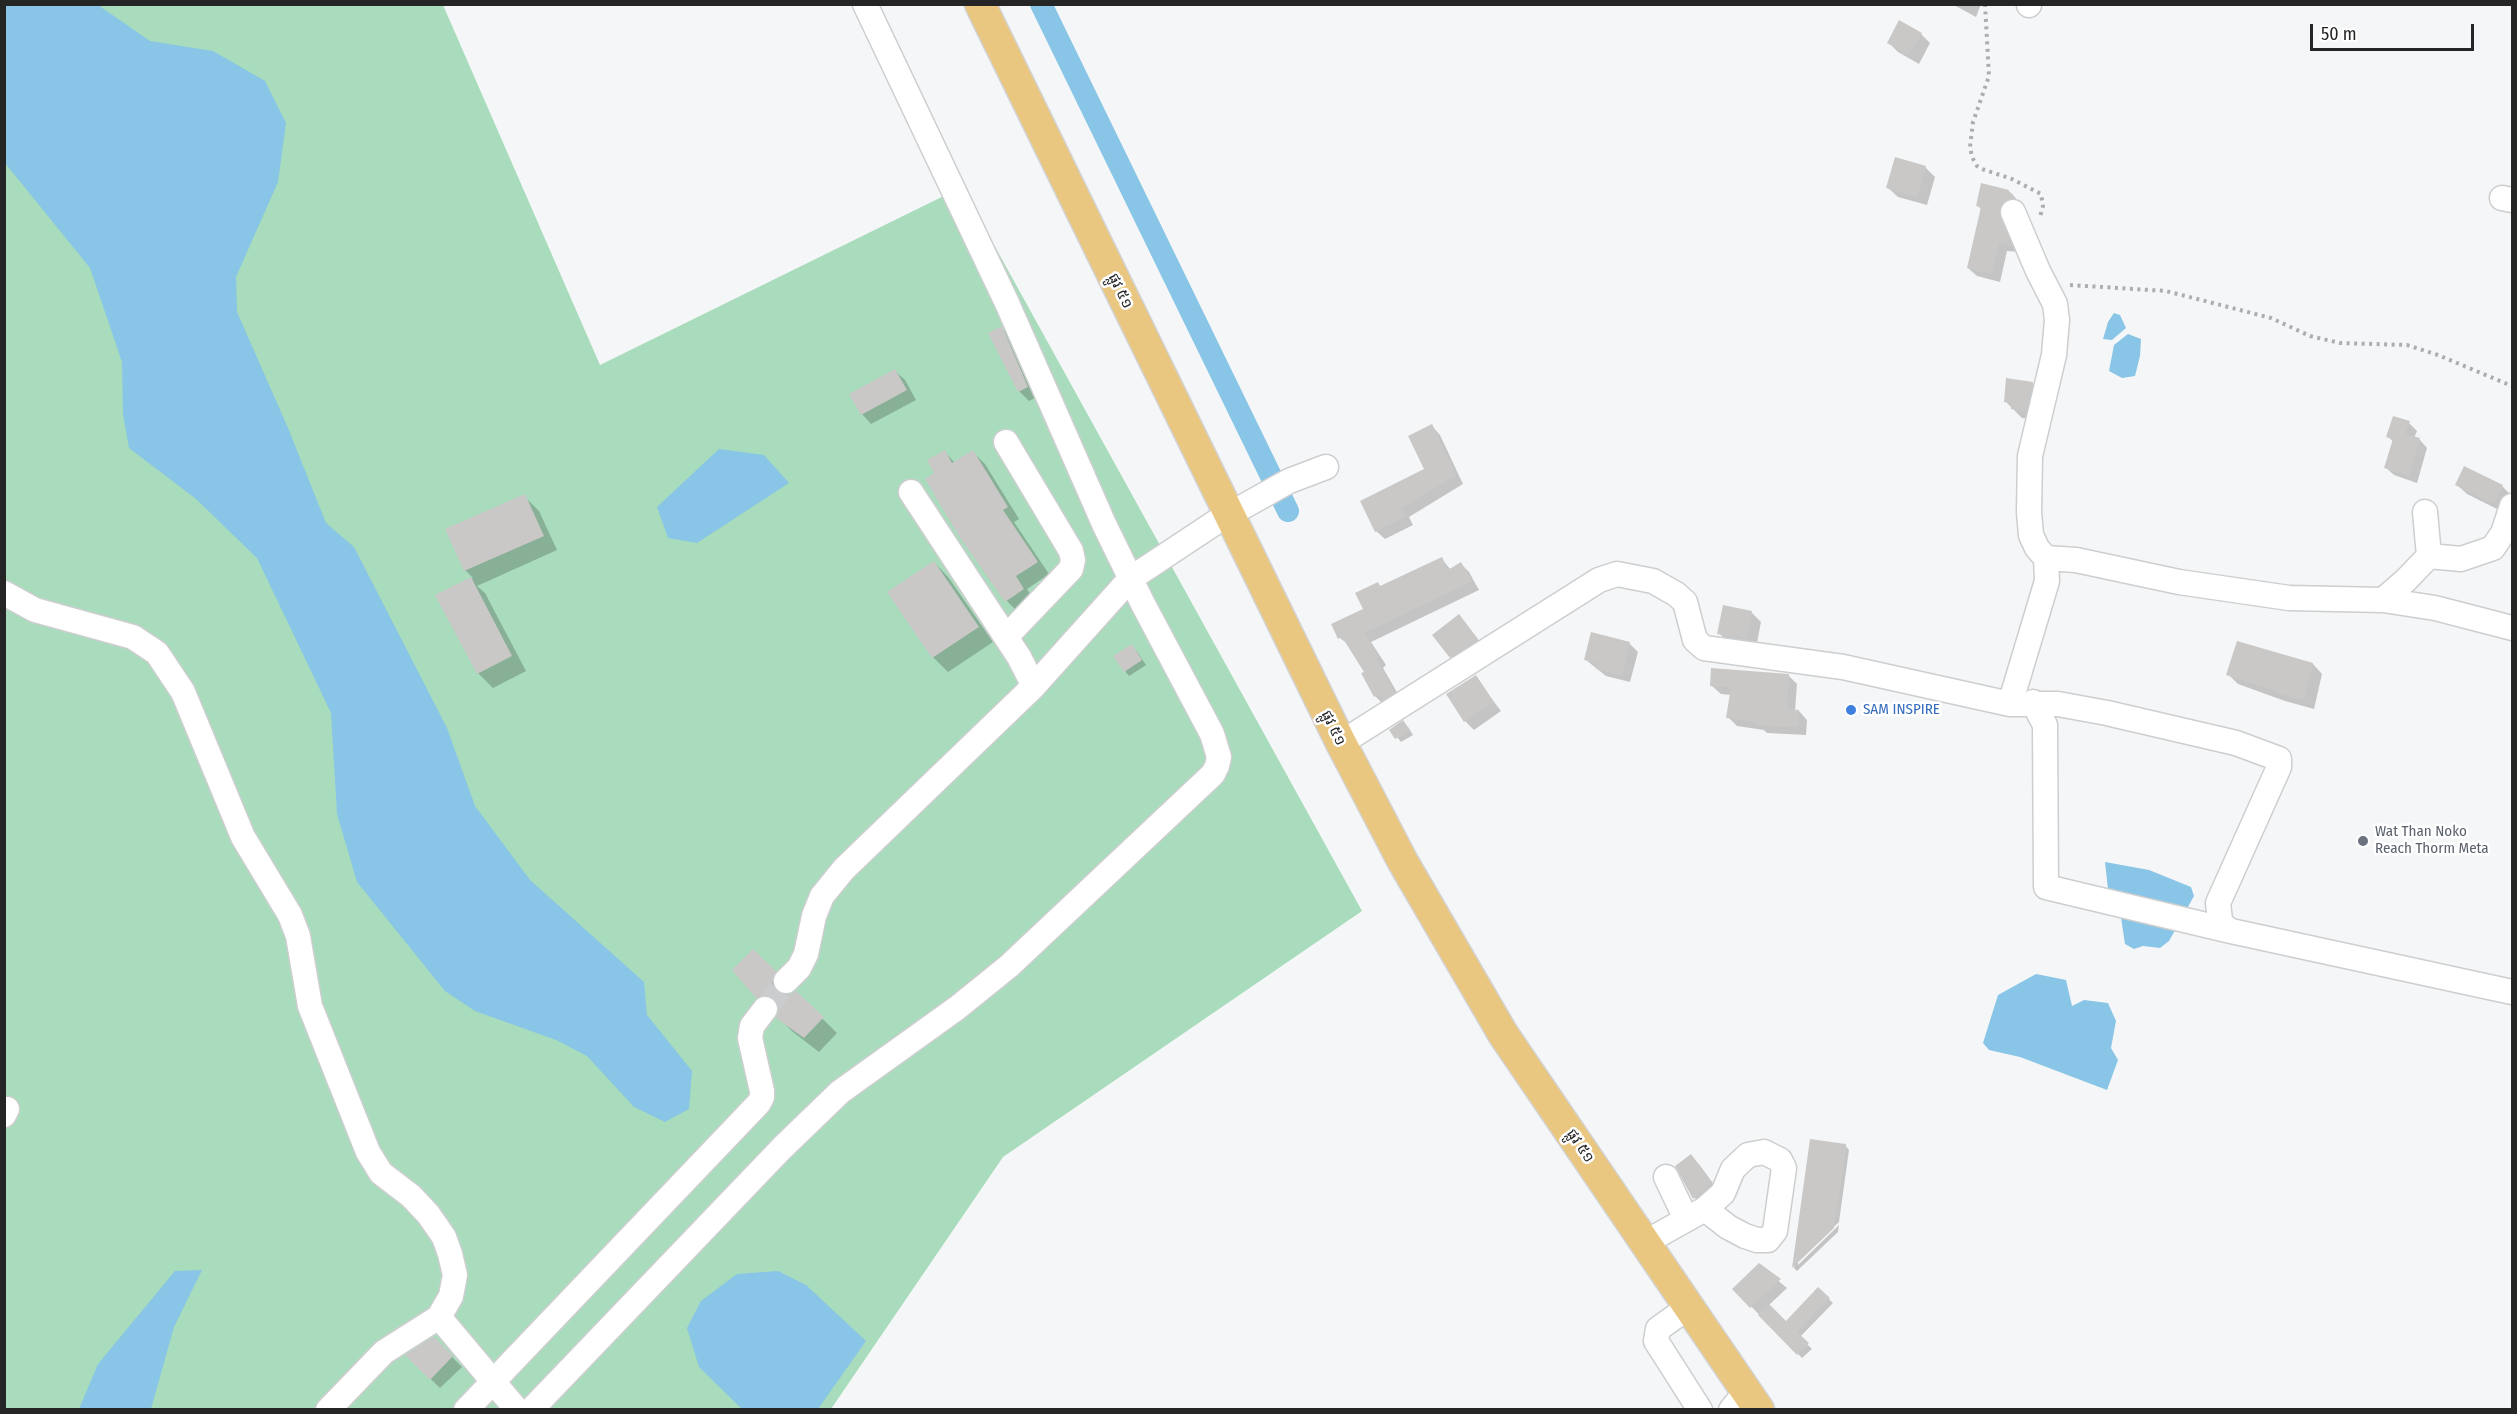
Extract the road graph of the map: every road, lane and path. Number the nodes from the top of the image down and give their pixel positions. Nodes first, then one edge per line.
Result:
1 (865, 4) edge
2 (980, 4) edge
3 (1985, 4) edge
4 (2013, 212) dead end
5 (2032, 255) junction
6 (2048, 288) junction
7 (2512, 386) edge
8 (1006, 442) dead end
9 (1326, 466) dead end
10 (911, 492) dead end
11 (2512, 506) edge
12 (2425, 512) dead end
13 (1223, 519) junction
14 (2429, 556) junction
15 (2046, 558) junction
16 (1130, 579) junction
17 (4, 593) edge
18 (2382, 600) junction
19 (2512, 628) edge
20 (1006, 637) junction
21 (1034, 686) junction
22 (2021, 703) junction
23 (1341, 743) junction
24 (2231, 931) junction
25 (786, 981) tunnel mouth
26 (2512, 992) edge
27 (765, 1009) tunnel mouth
28 (1666, 1177) dead end
29 (1646, 1242) junction
30 (439, 1317) junction
31 (1674, 1318) junction
32 (492, 1382) junction
33 (1742, 1405) edge
34 (328, 1410) edge
35 (466, 1410) edge
36 (517, 1410) edge
37 (531, 1410) edge
38 (1700, 1410) edge

1 - 16 street
2 - 13 main road, ផ្លូវ ៥១
3 - 5 path
4 - 5 street
5 - 6 street
6 - 7 path
6 - 15 street
8 - 20 street
9 - 13 street
10 - 20 street
11 - 14 street
12 - 14 street
13 - 16 street
13 - 23 main road, ផ្លូវ ៥១
14 - 18 street
15 - 18 street
15 - 22 street
16 - 21 street
16 - 37 street
17 - 30 street
18 - 19 street
20 - 21 street
21 - 25 street
22 - 23 street
22 - 24 street
22 - 24 street
23 - 29 main road, ផ្លូវ ៥១
24 - 26 street
27 - 32 street
28 - 29 street
29 - 31 main road, ផ្លូវ ៥១
30 - 32 street
30 - 34 street
31 - 33 main road, ផ្លូវ ៥១
31 - 38 street
32 - 35 street
32 - 36 street

